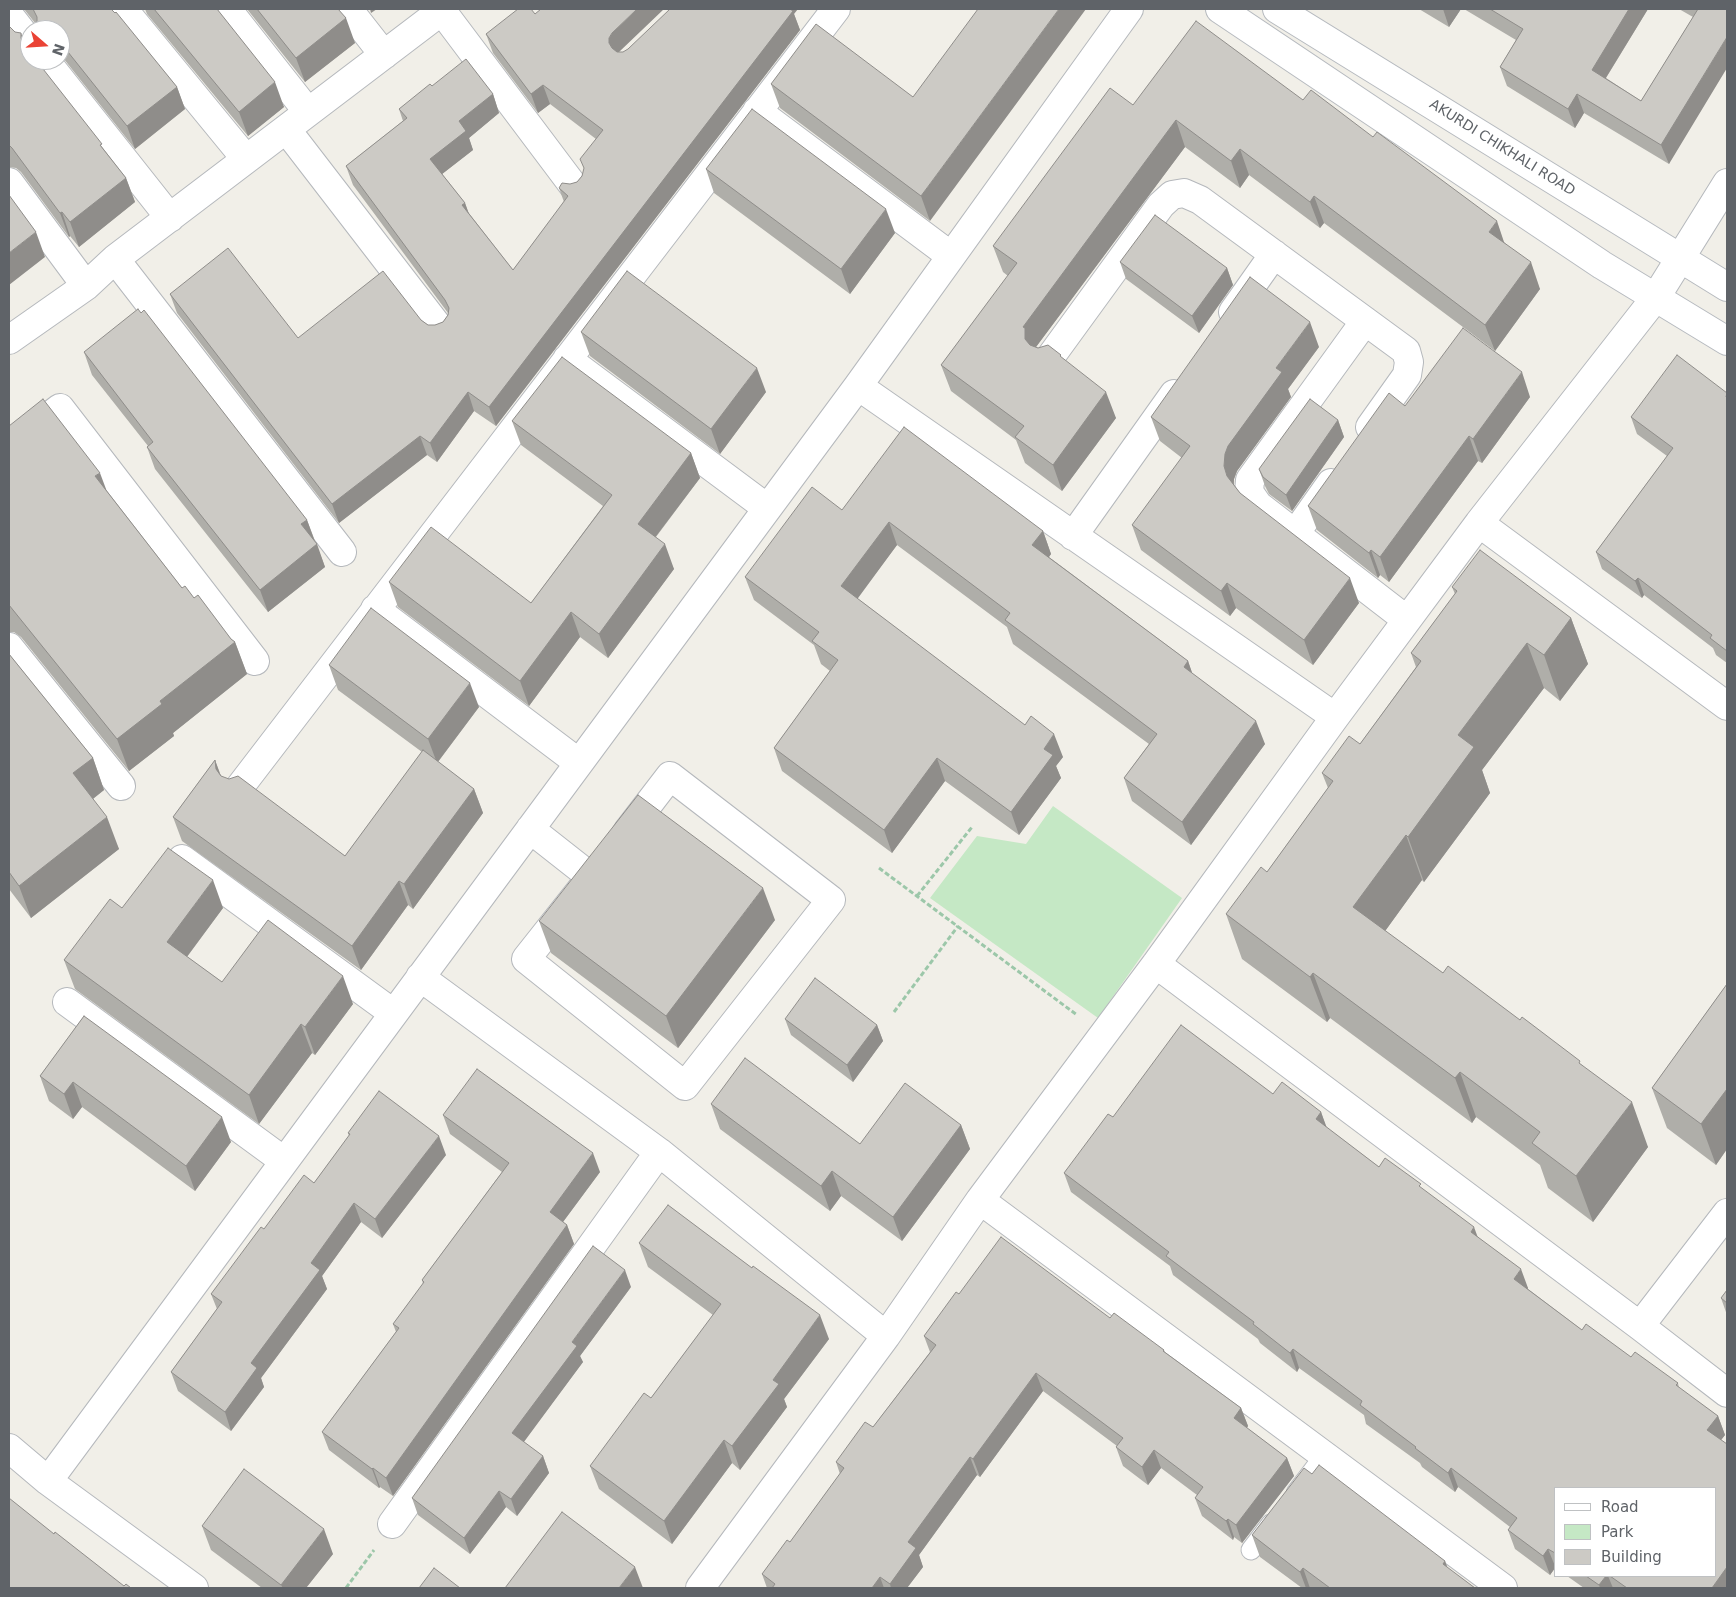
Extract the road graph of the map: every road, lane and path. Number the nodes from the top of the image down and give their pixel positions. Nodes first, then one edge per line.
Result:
1 (123, 9) edge
2 (226, 9) edge
3 (348, 9) edge
4 (836, 9) edge
5 (1129, 9) edge
6 (1220, 9) edge
7 (1277, 9) edge
8 (443, 10) edge
9 (9, 15) edge
10 (20, 29) edge
11 (384, 55) junction
12 (52, 70) edge
13 (757, 111) junction
14 (308, 112) junction
15 (286, 129) junction
16 (246, 159) junction
17 (9, 182) edge
18 (1727, 183) edge
19 (575, 188) edge
20 (170, 218) junction
21 (1274, 254) junction
22 (951, 256) junction
23 (1680, 257) junction
24 (115, 259) junction
25 (86, 286) junction
26 (1727, 287) edge
27 (1656, 297) junction
28 (1365, 322) junction
29 (440, 329) edge
30 (1216, 334) edge
31 (11, 335) edge
32 (1727, 341) edge
33 (566, 359) junction
34 (1049, 359) edge
35 (1188, 375) edge
36 (858, 386) junction
37 (9, 447) edge
38 (767, 508) junction
39 (1479, 522) junction
40 (1295, 534) junction
41 (1074, 536) junction
42 (342, 552) dead end
43 (375, 610) junction
44 (1407, 620) junction
45 (9, 647) edge
46 (255, 660) dead end
47 (1727, 706) edge
48 (1335, 717) junction
49 (579, 763) junction
50 (121, 786) dead end
51 (239, 788) edge
52 (972, 826) dead end
53 (530, 829) junction
54 (176, 855) edge
55 (602, 864) junction
56 (879, 868) dead end
57 (917, 896) junction
58 (958, 926) junction
59 (1156, 964) junction
60 (420, 977) junction
61 (67, 1002) dead end
62 (894, 1012) dead end
63 (393, 1013) junction
64 (1104, 1035) junction
65 (659, 1152) junction
66 (284, 1161) junction
67 (980, 1200) junction
68 (1727, 1213) edge
69 (1640, 1326) junction
70 (886, 1336) junction
71 (1727, 1393) edge
72 (9, 1448) edge
73 (1324, 1456) junction
74 (48, 1481) junction
75 (392, 1524) joint
76 (1251, 1550) dead end
77 (194, 1588) edge
78 (346, 1588) edge
79 (700, 1588) edge
80 (1503, 1588) edge

1 - 16 street
2 - 14 street
3 - 11 street
4 - 13 street
5 - 22 street
6 - 27 street
7 - 23 street, AKURDI CHIKHALI ROAD
8 - 11 street
8 - 19 street
9 - 10 street
11 - 14 street
12 - 20 street
13 - 22 street
13 - 33 street
14 - 15 street
15 - 16 street
15 - 29 street
16 - 20 street
17 - 25 street
18 - 23 street
20 - 24 street
21 - 28 street
21 - 30 street
21 - 34 street
22 - 36 street
23 - 26 street, AKURDI CHIKHALI ROAD
23 - 27 street
24 - 25 street
24 - 42 street
25 - 31 street
27 - 32 street
27 - 39 street
28 - 40 street
28 - 40 street
33 - 38 street
33 - 43 street
35 - 41 street
36 - 38 street
36 - 41 street
37 - 46 street
38 - 49 street
39 - 44 street
39 - 47 street
40 - 44 street
41 - 48 street
43 - 49 street
43 - 51 street
44 - 48 street
45 - 50 street
48 - 59 street
49 - 53 street
52 - 57 path
53 - 55 street
53 - 60 street
54 - 63 street
55 - 55 street
56 - 57 path
57 - 58 path
58 - 62 path
58 - 64 path
59 - 64 street
59 - 69 street
60 - 63 street
60 - 65 street
61 - 66 street
63 - 66 street
64 - 67 street
65 - 70 street
65 - 75 street
66 - 74 street
67 - 70 street
67 - 73 street
68 - 69 street
69 - 71 street
70 - 79 street
72 - 74 street
73 - 76 lane
73 - 80 street
74 - 77 street
75 - 78 path

